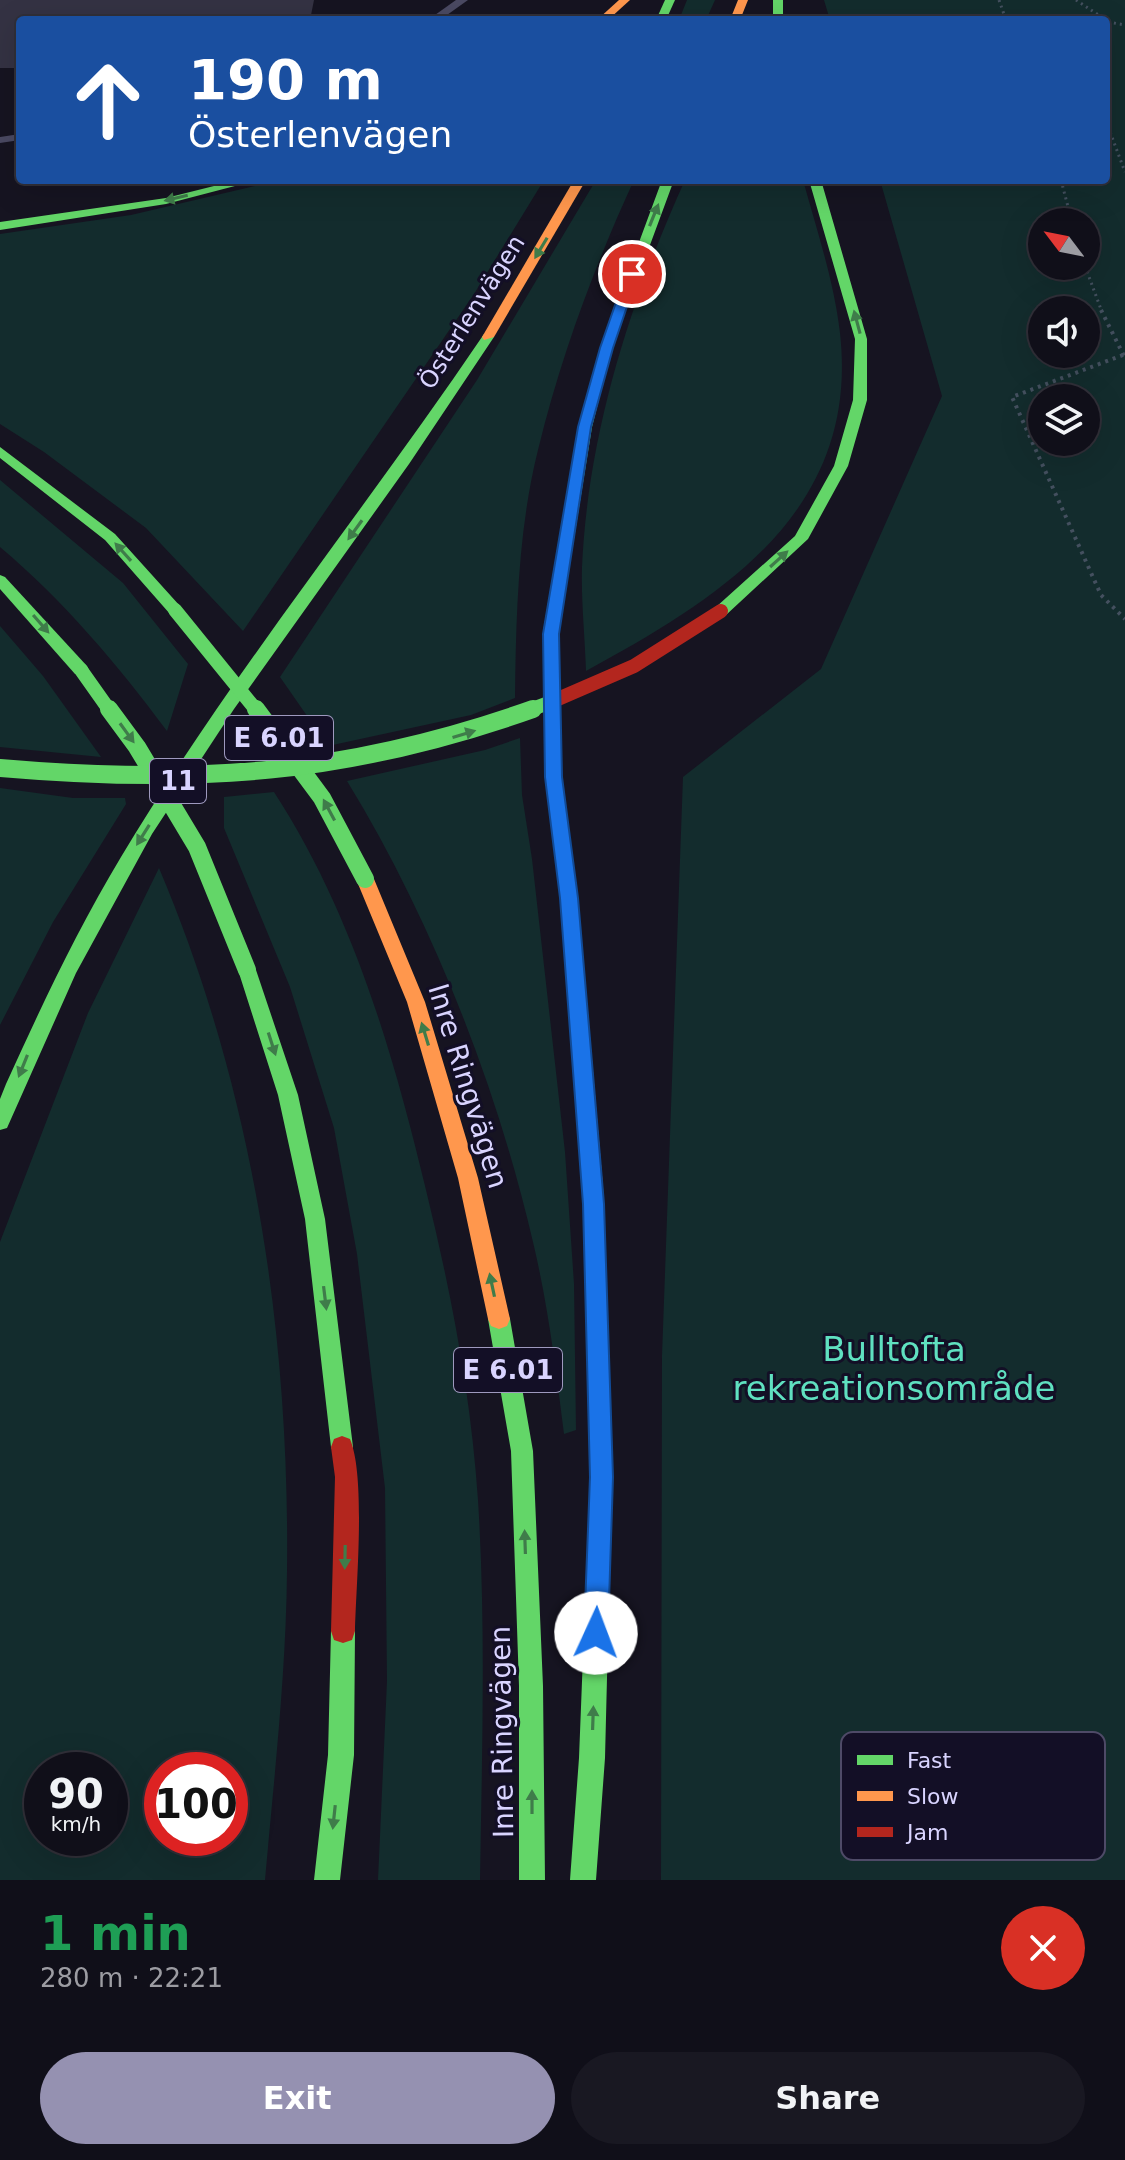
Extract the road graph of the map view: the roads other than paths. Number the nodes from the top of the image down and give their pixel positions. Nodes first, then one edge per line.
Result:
1 (463, 0) edge
2 (625, 0) edge
3 (439, 16) edge
4 (607, 16) edge
5 (236, 184) edge
6 (578, 184) edge
7 (667, 184) edge
8 (816, 184) edge
9 (0, 226) edge
10 (0, 451) edge
11 (0, 580) edge
12 (0, 768) edge
13 (0, 1122) edge
14 (327, 1880) edge
15 (532, 1880) edge
16 (583, 1880) edge

1 - 3 lane
2 - 4 highway
5 -> 9 highway
6 -> 13 highway, Österlenvägen / 11
16 -> 7 highway
12 -> 8 highway, bridge
15 -> 10 highway, Inre Ringvägen / E 6.01, bridge
11 -> 14 highway, bridge

